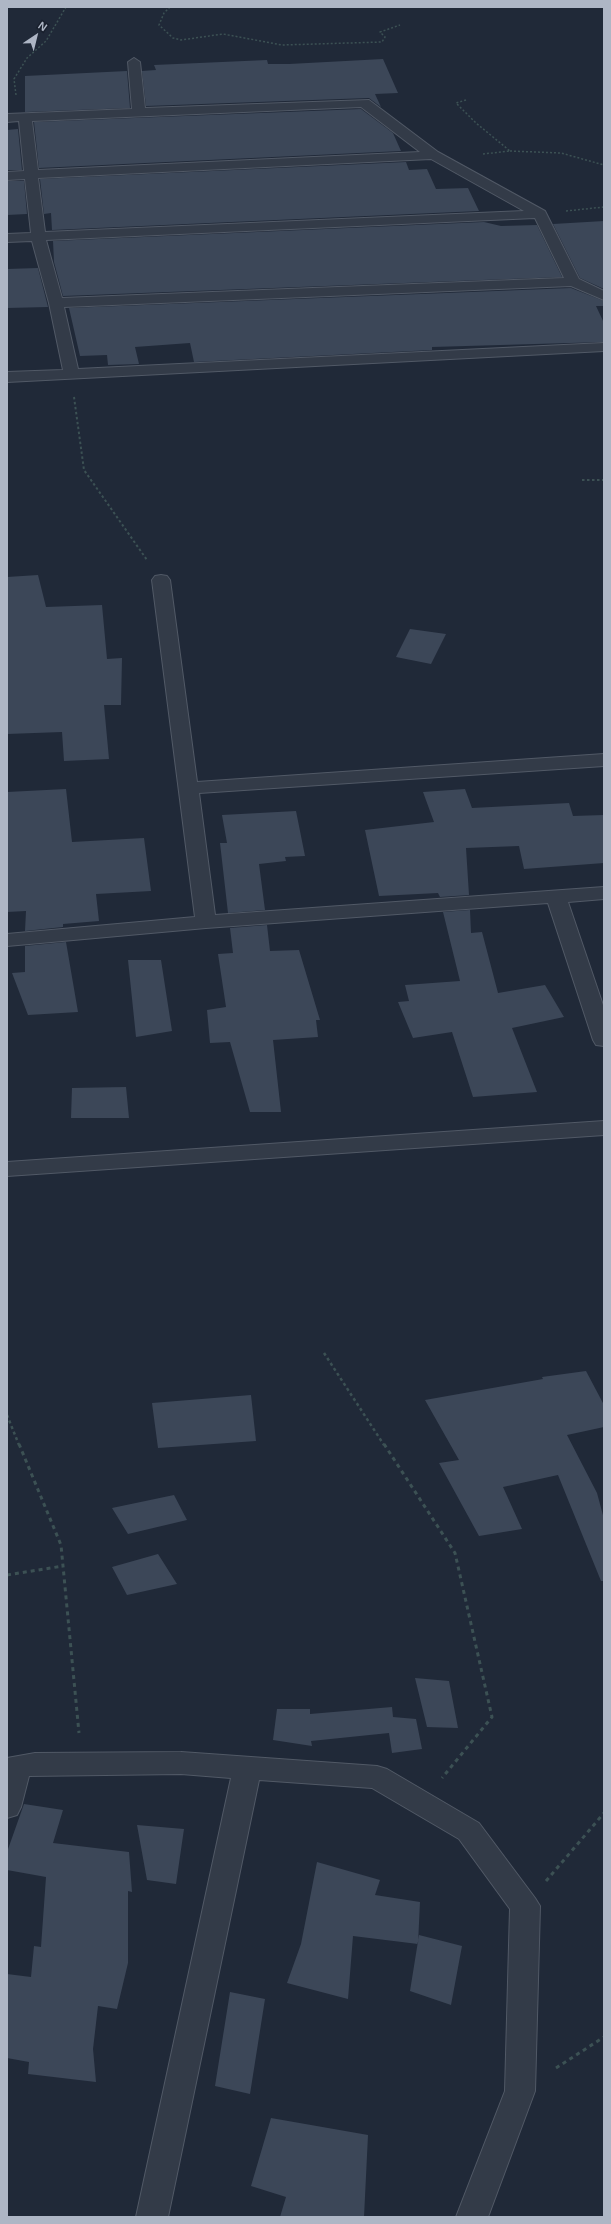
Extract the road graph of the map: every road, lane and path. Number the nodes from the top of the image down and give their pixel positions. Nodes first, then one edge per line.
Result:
1 (66, 7) edge
2 (170, 7) edge
3 (400, 25) dead end
4 (134, 62) dead end
5 (17, 98) dead end
6 (466, 100) dead end
7 (139, 113) junction
8 (7, 118) edge
9 (25, 118) junction
10 (510, 151) junction
11 (482, 154) dead end
12 (433, 155) junction
13 (604, 165) edge
14 (32, 175) junction
15 (7, 176) edge
16 (604, 207) edge
17 (540, 214) junction
18 (38, 236) junction
19 (7, 238) edge
20 (573, 282) junction
21 (604, 296) edge
22 (56, 303) junction
23 (604, 347) edge
24 (71, 373) junction
25 (7, 377) edge
26 (582, 480) dead end
27 (604, 480) edge
28 (161, 580) joint
29 (604, 760) edge
30 (188, 788) junction
31 (604, 893) edge
32 (556, 896) junction
33 (206, 922) junction
34 (7, 940) edge
35 (604, 1040) edge
36 (604, 1128) edge
37 (7, 1169) edge
38 (324, 1353) dead end
39 (7, 1415) edge
40 (63, 1566) junction
41 (7, 1575) edge
42 (82, 1764) junction
43 (12, 1768) edge
44 (247, 1768) junction
45 (421, 1803) junction
46 (7, 1807) edge
47 (604, 1813) edge
48 (524, 1906) junction
49 (604, 2036) edge
50 (520, 2091) junction
51 (152, 2217) edge
52 (472, 2217) edge

1 - 5 path
2 - 3 path
4 - 7 street
6 - 10 path
7 - 9 street
7 - 12 street
8 - 9 street
9 - 14 street
10 - 11 path
10 - 13 path
12 - 14 street
12 - 17 street
14 - 15 street
14 - 18 street
16 - 17 path
17 - 18 street
17 - 20 street
18 - 19 street
18 - 22 street
20 - 21 street
20 - 22 street
22 - 24 street
23 - 24 street
24 - 25 street
24 - 28 path
26 - 27 path
28 - 30 street
29 - 30 street
30 - 33 street
31 - 32 street
32 - 33 street
32 - 35 street
33 - 34 street
36 - 37 street
38 - 45 path
39 - 40 path
40 - 41 path
40 - 42 path
42 - 43 street
42 - 44 street
43 - 46 street
44 - 45 street
44 - 51 street
45 - 48 street
47 - 48 path
48 - 50 street
49 - 50 path
50 - 52 street

